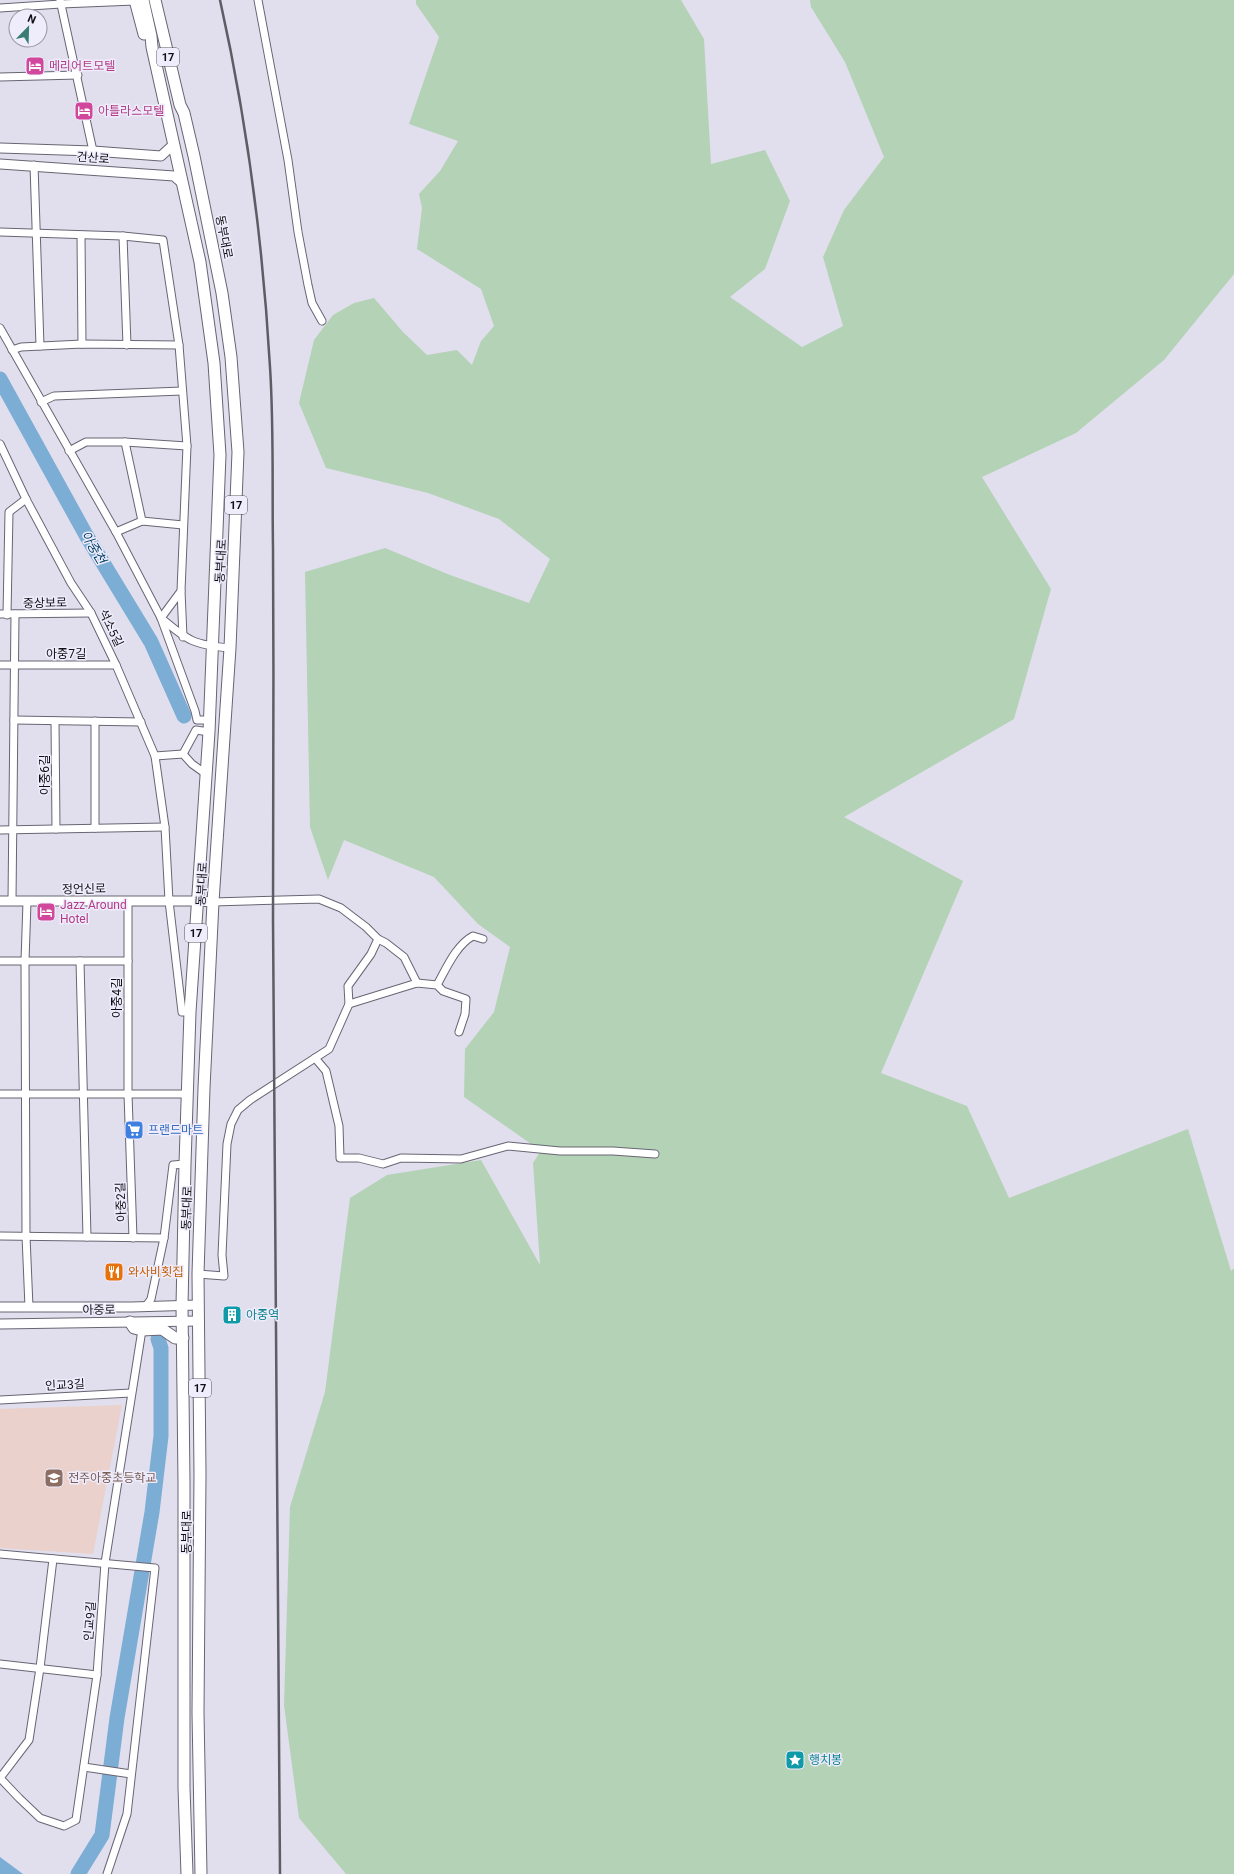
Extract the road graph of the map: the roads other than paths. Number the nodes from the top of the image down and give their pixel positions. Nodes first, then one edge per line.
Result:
1 (138, 0) edge
2 (155, 0) edge
3 (162, 0) edge
4 (258, 0) edge
5 (61, 2) edge
6 (0, 8) edge
7 (78, 75) junction
8 (0, 77) edge
9 (184, 113) junction
10 (174, 144) junction
11 (0, 148) edge
12 (93, 151) junction
13 (0, 164) edge
14 (34, 165) junction
15 (182, 183) junction
16 (0, 232) edge
17 (35, 233) junction
18 (80, 235) junction
19 (123, 236) junction
20 (322, 322) dead end
21 (0, 328) edge
22 (82, 344) junction
23 (127, 345) junction
24 (178, 345) junction
25 (40, 346) junction
26 (12, 350) junction
27 (182, 391) junction
28 (41, 402) junction
29 (125, 442) junction
30 (0, 444) edge
31 (187, 446) junction
32 (2, 451) edge
33 (69, 451) junction
34 (26, 499) junction
35 (142, 521) junction
36 (183, 525) junction
37 (116, 532) junction
38 (0, 556) edge
39 (8, 556) junction
40 (181, 591) junction
41 (91, 613) junction
42 (3, 614) edge
43 (15, 614) junction
44 (161, 618) junction
45 (183, 637) junction
46 (212, 646) junction
47 (230, 648) junction
48 (0, 665) edge
49 (15, 665) junction
50 (116, 665) junction
51 (14, 720) junction
52 (197, 720) junction
53 (209, 720) junction
54 (55, 721) junction
55 (96, 722) junction
56 (141, 722) junction
57 (196, 730) junction
58 (209, 732) junction
59 (183, 754) junction
60 (155, 756) junction
61 (206, 774) junction
62 (165, 827) junction
63 (95, 828) junction
64 (56, 829) junction
65 (0, 830) edge
66 (14, 830) junction
67 (0, 901) edge
68 (128, 901) junction
69 (169, 901) junction
70 (198, 901) junction
71 (12, 902) junction
72 (27, 902) junction
73 (213, 902) junction
74 (378, 939) junction
75 (483, 939) dead end
76 (0, 961) edge
77 (25, 961) junction
78 (80, 961) junction
79 (128, 961) junction
80 (417, 983) junction
81 (437, 985) junction
82 (349, 1004) junction
83 (190, 1012) junction
84 (460, 1032) dead end
85 (314, 1058) junction
86 (0, 1094) edge
87 (25, 1094) junction
88 (83, 1094) junction
89 (128, 1094) junction
90 (188, 1094) junction
91 (655, 1154) dead end
92 (185, 1164) junction
93 (130, 1166) joint
94 (0, 1236) edge
95 (26, 1236) junction
96 (87, 1237) junction
97 (132, 1238) junction
98 (164, 1238) junction
99 (198, 1274) junction
100 (198, 1305) junction
101 (146, 1306) junction
102 (182, 1306) junction
103 (0, 1307) edge
104 (29, 1307) junction
105 (182, 1321) junction
106 (199, 1321) junction
107 (130, 1322) junction
108 (0, 1324) edge
109 (142, 1330) junction
110 (183, 1338) junction
111 (131, 1393) junction
112 (0, 1400) edge
113 (0, 1554) edge
114 (52, 1559) junction
115 (106, 1563) junction
116 (0, 1664) edge
117 (40, 1668) junction
118 (97, 1675) junction
119 (87, 1768) junction
120 (128, 1773) junction
121 (0, 1778) edge
122 (107, 1874) edge
123 (187, 1874) edge
124 (201, 1874) edge

1 - 5 street
1 - 10 main road, 동부대로 / 17
2 - 9 main road, 동부대로 / 17
3 - 9 main road
4 - 20 street
5 - 6 street
5 - 7 street
7 - 8 street
7 - 12 street
9 - 47 main road, 동부대로 / 17
10 - 12 street, 건산로
10 - 15 main road, 동부대로 / 17
11 - 12 street, 건산로
13 - 14 street, 건산로
14 - 15 street, 건산로
14 - 17 street
15 - 46 main road, 동부대로 / 17
16 - 17 street
17 - 18 street
17 - 25 street
18 - 19 street
18 - 22 street
19 - 23 street
19 - 24 street
21 - 26 street
22 - 23 street
22 - 25 street
23 - 24 street
24 - 27 street
25 - 26 street
26 - 28 street
27 - 28 street
27 - 31 street
28 - 33 street
29 - 31 street
29 - 33 street
29 - 35 street
30 - 32 street, 석소5길
31 - 36 street
32 - 34 street, 석소5길
33 - 37 street
34 - 39 street
34 - 41 street, 석소5길
35 - 36 street
35 - 37 street
36 - 40 street
37 - 44 street
38 - 39 street
39 - 42 street
40 - 44 street
40 - 45 street
41 - 43 street, 중상보로
41 - 50 street, 석소5길
42 - 43 street, 중상보로
43 - 49 street
44 - 45 street
44 - 52 street
45 - 46 street
46 - 47 street
46 - 53 main road, 동부대로 / 17
47 - 73 main road, 동부대로 / 17
48 - 49 street, 아중7길
49 - 50 street, 아중7길
49 - 51 street
50 - 56 street, 석소5길
51 - 54 street
51 - 66 street
52 - 53 street
52 - 57 street
53 - 58 main road, 동부대로 / 17
54 - 55 street
54 - 64 street, 아중6길
55 - 56 street
55 - 63 street
56 - 60 street, 석소5길
57 - 58 street
57 - 59 street
58 - 61 main road, 동부대로 / 17
59 - 60 street
59 - 61 street
60 - 62 street, 석소5길
61 - 70 main road, 동부대로 / 17
62 - 63 street
62 - 69 street, 석소5길
63 - 64 street
64 - 66 street
65 - 66 street
66 - 71 street
67 - 71 street, 정언신로
68 - 69 street, 정언신로
68 - 72 street, 정언신로
68 - 79 street, 아중4길
69 - 70 street, 정언신로
69 - 83 street, 석소5길
70 - 73 street, 정언신로
70 - 83 main road, 동부대로 / 17
71 - 72 street, 정언신로
72 - 77 street
73 - 74 street
73 - 99 main road, 동부대로 / 17
74 - 80 street
74 - 82 street
75 - 81 street
76 - 77 street
77 - 78 street
77 - 87 street
78 - 79 street
78 - 88 street
79 - 89 street, 아중4길
80 - 81 street
80 - 82 street
81 - 84 street
82 - 85 street
83 - 90 main road, 동부대로 / 17
85 - 91 street
85 - 99 street
86 - 87 street
87 - 88 street
87 - 95 street
88 - 89 street
88 - 96 street
89 - 90 street
89 - 93 street, 아중4길
90 - 92 main road, 동부대로 / 17
92 - 98 street
92 - 102 main road, 동부대로 / 17
93 - 97 street, 아중2길
94 - 95 street, 아중2길
95 - 96 street, 아중2길
95 - 104 street
96 - 97 street, 아중2길
97 - 98 street, 아중2길
98 - 101 street
99 - 100 main road, 동부대로 / 17
100 - 102 street, 아중로
100 - 106 main road, 동부대로 / 17
101 - 102 street, 아중로
101 - 104 street, 아중로
102 - 105 main road, 동부대로 / 17
103 - 104 street, 아중로
105 - 106 street, 아중로
105 - 107 street, 아중로
105 - 110 main road, 동부대로 / 17
106 - 124 main road, 동부대로 / 17
107 - 108 street, 아중로
107 - 109 main road
109 - 110 main road
109 - 111 street, 인교9길
110 - 123 main road, 동부대로 / 17
111 - 112 street, 인교3길
111 - 115 street, 인교9길
113 - 114 street
114 - 115 street
114 - 117 street, 인교9길
115 - 118 street, 인교9길
115 - 120 street
116 - 117 street
117 - 118 street
117 - 121 street, 인교9길
118 - 119 street, 인교9길
119 - 120 street
119 - 121 street, 인교9길
120 - 122 street

